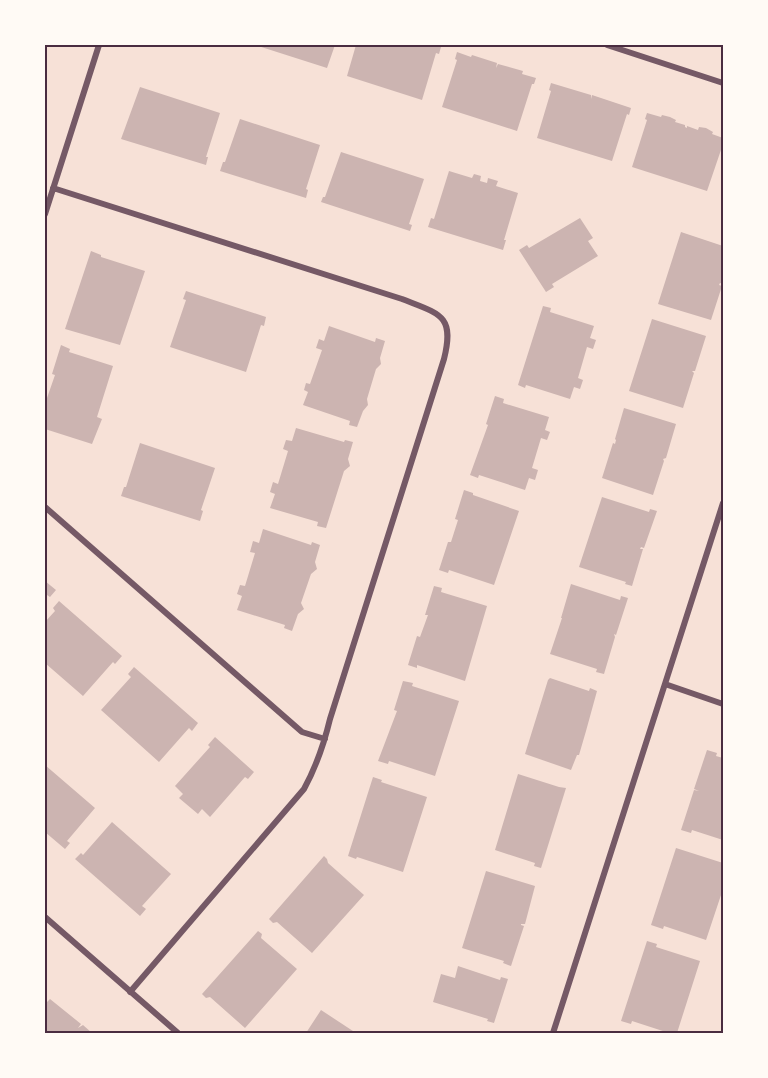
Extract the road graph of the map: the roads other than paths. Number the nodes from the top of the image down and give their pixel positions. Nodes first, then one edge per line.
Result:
1 (99, 45) edge
2 (607, 45) edge
3 (723, 83) edge
4 (53, 188) junction
5 (45, 214) edge
6 (723, 503) edge
7 (45, 507) edge
8 (665, 684) junction
9 (723, 704) edge
10 (325, 739) junction
11 (45, 917) edge
12 (130, 992) junction
13 (178, 1033) edge
14 (553, 1033) edge

1 - 4 street
2 - 3 street
4 - 5 street
4 - 10 street
6 - 8 street
7 - 10 street
8 - 9 street
8 - 14 street
10 - 12 street
11 - 12 street
12 - 13 street

